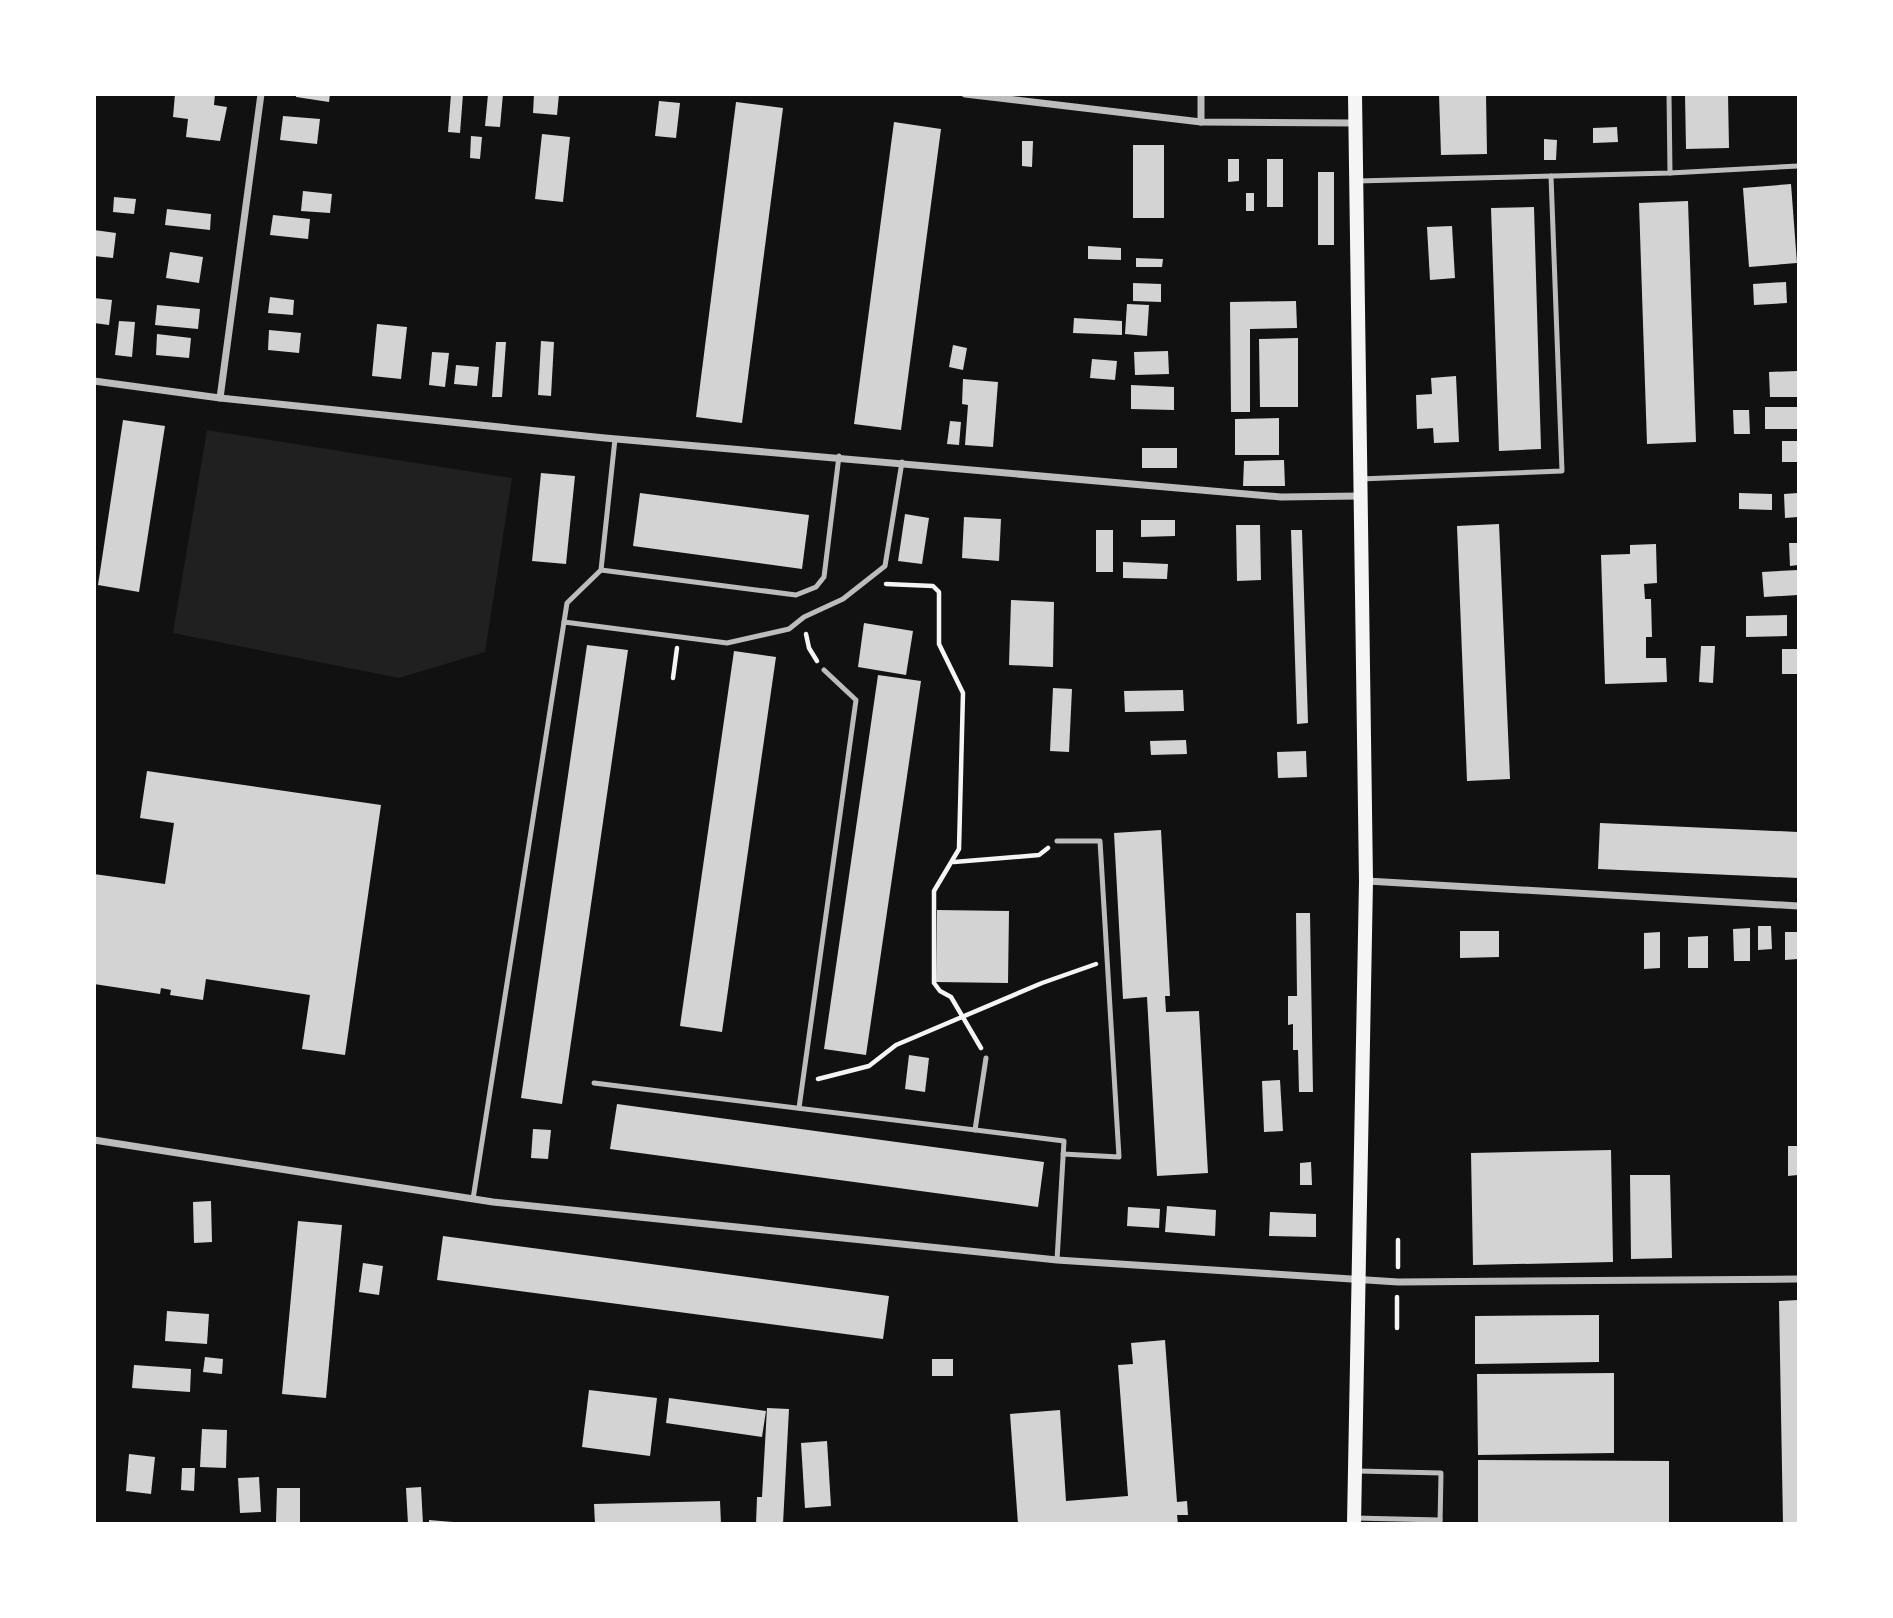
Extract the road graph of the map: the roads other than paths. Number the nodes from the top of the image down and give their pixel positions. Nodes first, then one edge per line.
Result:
1 (261, 94) edge
2 (965, 94) edge
3 (1201, 94) edge
4 (1354, 94) edge
5 (1669, 94) edge
6 (990, 96) edge
7 (1201, 122) junction
8 (1355, 123) junction
9 (1798, 166) edge
10 (1670, 173) junction
11 (1552, 176) junction
12 (1356, 181) junction
13 (94, 381) edge
14 (220, 398) junction
15 (615, 439) junction
16 (839, 456) junction
17 (902, 462) junction
18 (1360, 479) junction
19 (1360, 496) junction
20 (601, 570) junction
21 (564, 622) junction
22 (824, 670) dead end
23 (1057, 841) road end
24 (1366, 881) junction
25 (1798, 906) edge
26 (986, 1058) road end
27 (594, 1083) dead end
28 (799, 1108) junction
29 (975, 1130) junction
30 (94, 1140) edge
31 (1063, 1154) junction
32 (472, 1199) junction
33 (1057, 1260) junction
34 (1798, 1279) edge
35 (1358, 1281) junction
36 (1355, 1471) junction
37 (1354, 1521) edge
38 (1440, 1522) edge

1 - 14 street
2 - 6 street
3 - 7 street
4 - 8 main road
5 - 10 lane
6 - 7 street
7 - 8 street
8 - 12 main road
9 - 10 lane
10 - 11 lane
11 - 12 lane
11 - 18 lane
12 - 18 main road
13 - 14 street
14 - 15 street
15 - 16 street
15 - 20 lane
16 - 17 street
16 - 20 lane
17 - 19 street
17 - 21 lane
18 - 19 main road
19 - 24 main road
20 - 21 lane
21 - 32 lane
22 - 28 lane
23 - 31 lane
24 - 25 street
24 - 35 main road
26 - 29 lane
27 - 28 lane
28 - 29 lane
29 - 31 lane
30 - 32 street
31 - 33 lane
32 - 33 street
33 - 35 street
34 - 35 street
35 - 36 main road
36 - 37 main road
36 - 38 lane
37 - 38 lane

